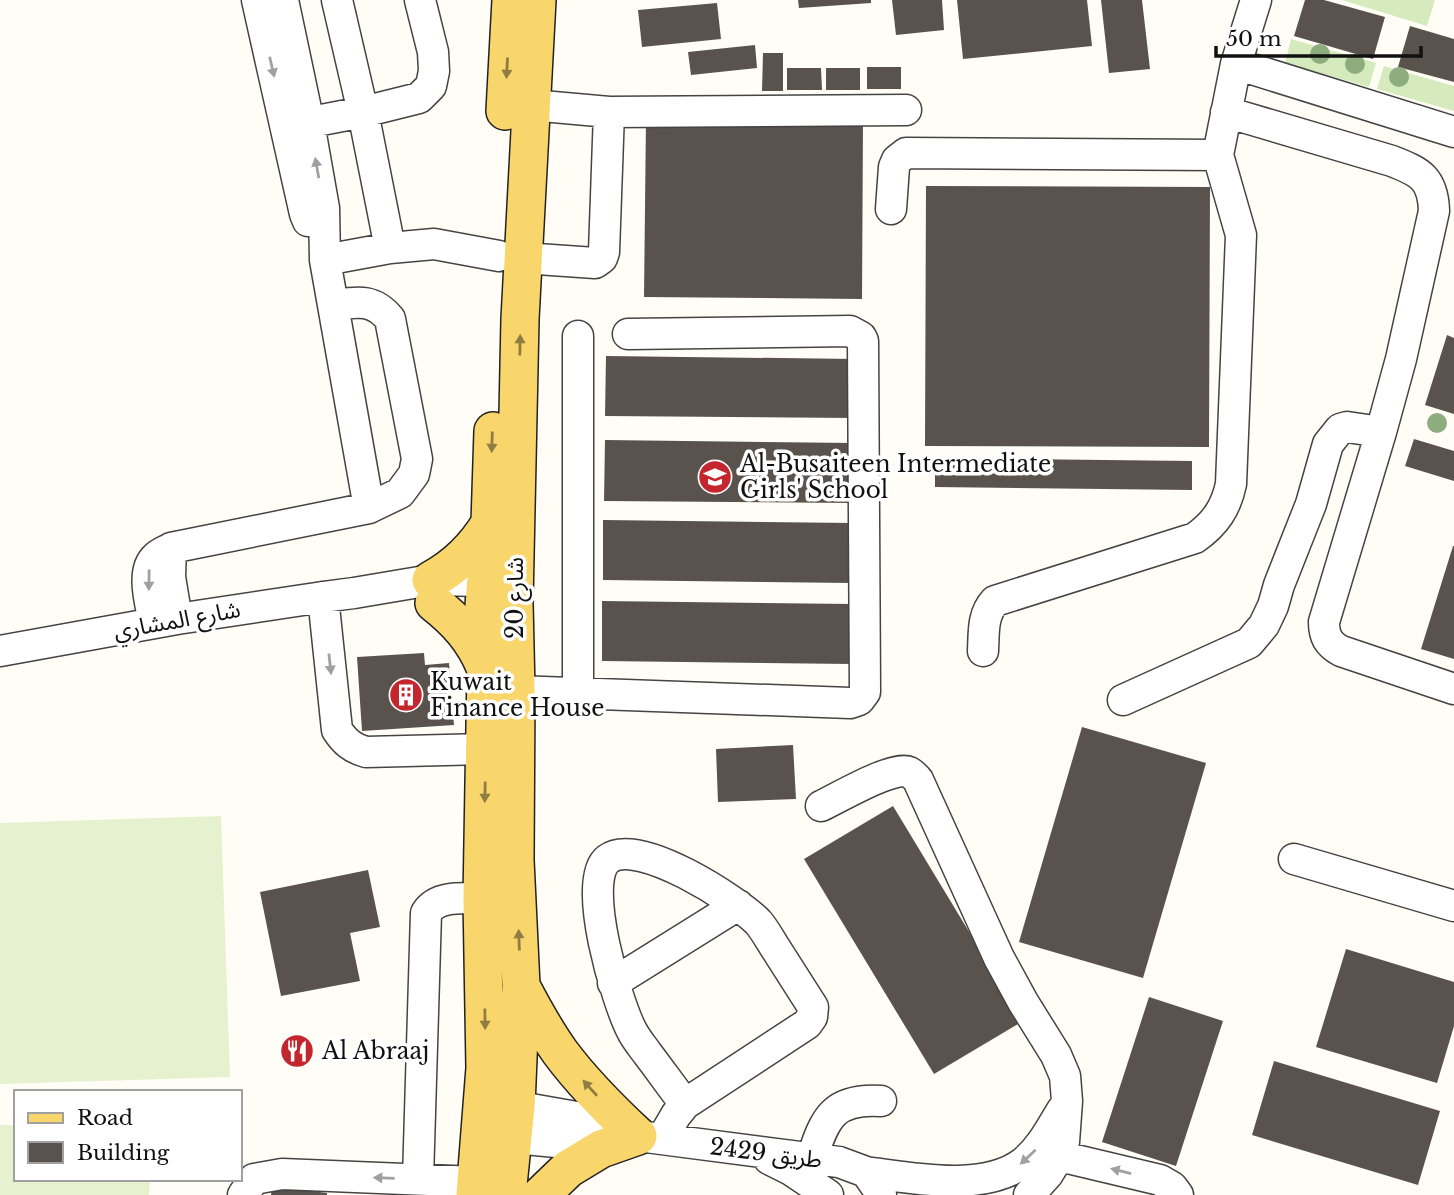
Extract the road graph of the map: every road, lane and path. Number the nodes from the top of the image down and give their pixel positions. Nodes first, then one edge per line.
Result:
1 (257, 0) edge
2 (283, 0) edge
3 (337, 0) edge
4 (420, 0) edge
5 (511, 0) edge
6 (537, 0) edge
7 (1256, 0) edge
8 (1236, 64) junction
9 (531, 105) junction
10 (906, 110) dead end
11 (363, 112) junction
12 (609, 112) junction
13 (1226, 112) junction
14 (297, 125) junction
15 (1454, 132) edge
16 (1218, 155) junction
17 (891, 209) dead end
18 (390, 248) junction
19 (511, 257) junction
20 (325, 260) junction
21 (333, 305) junction
22 (628, 334) dead end
23 (578, 336) dead end
24 (1381, 432) junction
25 (369, 508) junction
26 (490, 523) junction
27 (432, 591) junction
28 (500, 593) junction
29 (323, 597) junction
30 (166, 621) junction
31 (0, 651) edge
32 (983, 651) dead end
33 (486, 669) junction
34 (1454, 689) edge
35 (516, 691) junction
36 (578, 694) junction
37 (1123, 700) dead end
38 (485, 749) junction
39 (821, 806) dead end
40 (1294, 859) dead end
41 (482, 899) junction
42 (738, 905) junction
43 (1454, 906) edge
44 (613, 983) junction
45 (521, 986) junction
46 (881, 1101) dead end
47 (1067, 1101) junction
48 (685, 1104) junction
49 (498, 1120) junction
50 (650, 1138) junction
51 (753, 1152) junction
52 (1059, 1156) junction
53 (812, 1158) junction
54 (418, 1180) junction
55 (873, 1184) edge
56 (491, 1192) edge
57 (243, 1195) edge
58 (541, 1195) edge
59 (828, 1195) edge
60 (1029, 1195) edge
61 (1178, 1195) edge

1 -> 14 street
2 - 14 street
3 - 11 street
4 - 11 street
5 -> 19 main road, شارع 20
6 - 9 main road, شارع 20
7 - 8 street
8 - 13 street
8 - 15 street
9 - 12 street
9 - 19 main road, شارع 20
10 - 12 street
11 - 14 street
11 - 18 street
12 - 19 street
13 - 16 street
13 - 24 street
14 - 20 street
16 - 17 street
16 - 32 street
18 - 19 street
18 - 20 street
19 -> 26 main road, شارع 20
28 -> 19 main road, شارع 20
20 - 21 street
21 - 25 street
21 - 25 street
22 - 36 street
23 - 36 street
24 - 34 street
24 - 37 street
25 - 30 street
26 - 27 main road
26 - 28 main road, شارع 20
27 - 28 street, شارع المشاري
27 - 29 street, شارع المشاري
27 - 33 main road
28 - 33 main road, شارع 20
28 - 35 main road, شارع 20
29 - 30 street, شارع المشاري
29 -> 38 street
30 - 31 street, شارع المشاري
33 - 38 main road, شارع 20
35 - 36 street
45 -> 35 main road, شارع 20
38 -> 41 main road, شارع 20
39 - 47 street
40 - 43 street
41 -> 49 main road, شارع 20
41 - 54 street
42 - 44 street
42 - 44 street
42 - 48 street
44 - 48 street
45 - 49 main road, شارع 20
50 -> 45 main road
46 - 53 street
47 - 52 street
47 -> 55 street, طريق 2429
48 - 50 street
49 - 50 street, طريق 2429
49 - 56 main road, شارع 20
50 - 51 street, طريق 2429
50 - 58 main road
51 - 53 street, طريق 2429
51 - 59 street
52 - 60 street
61 -> 52 street
53 - 55 street, طريق 2429
54 - 56 street
54 -> 57 street

